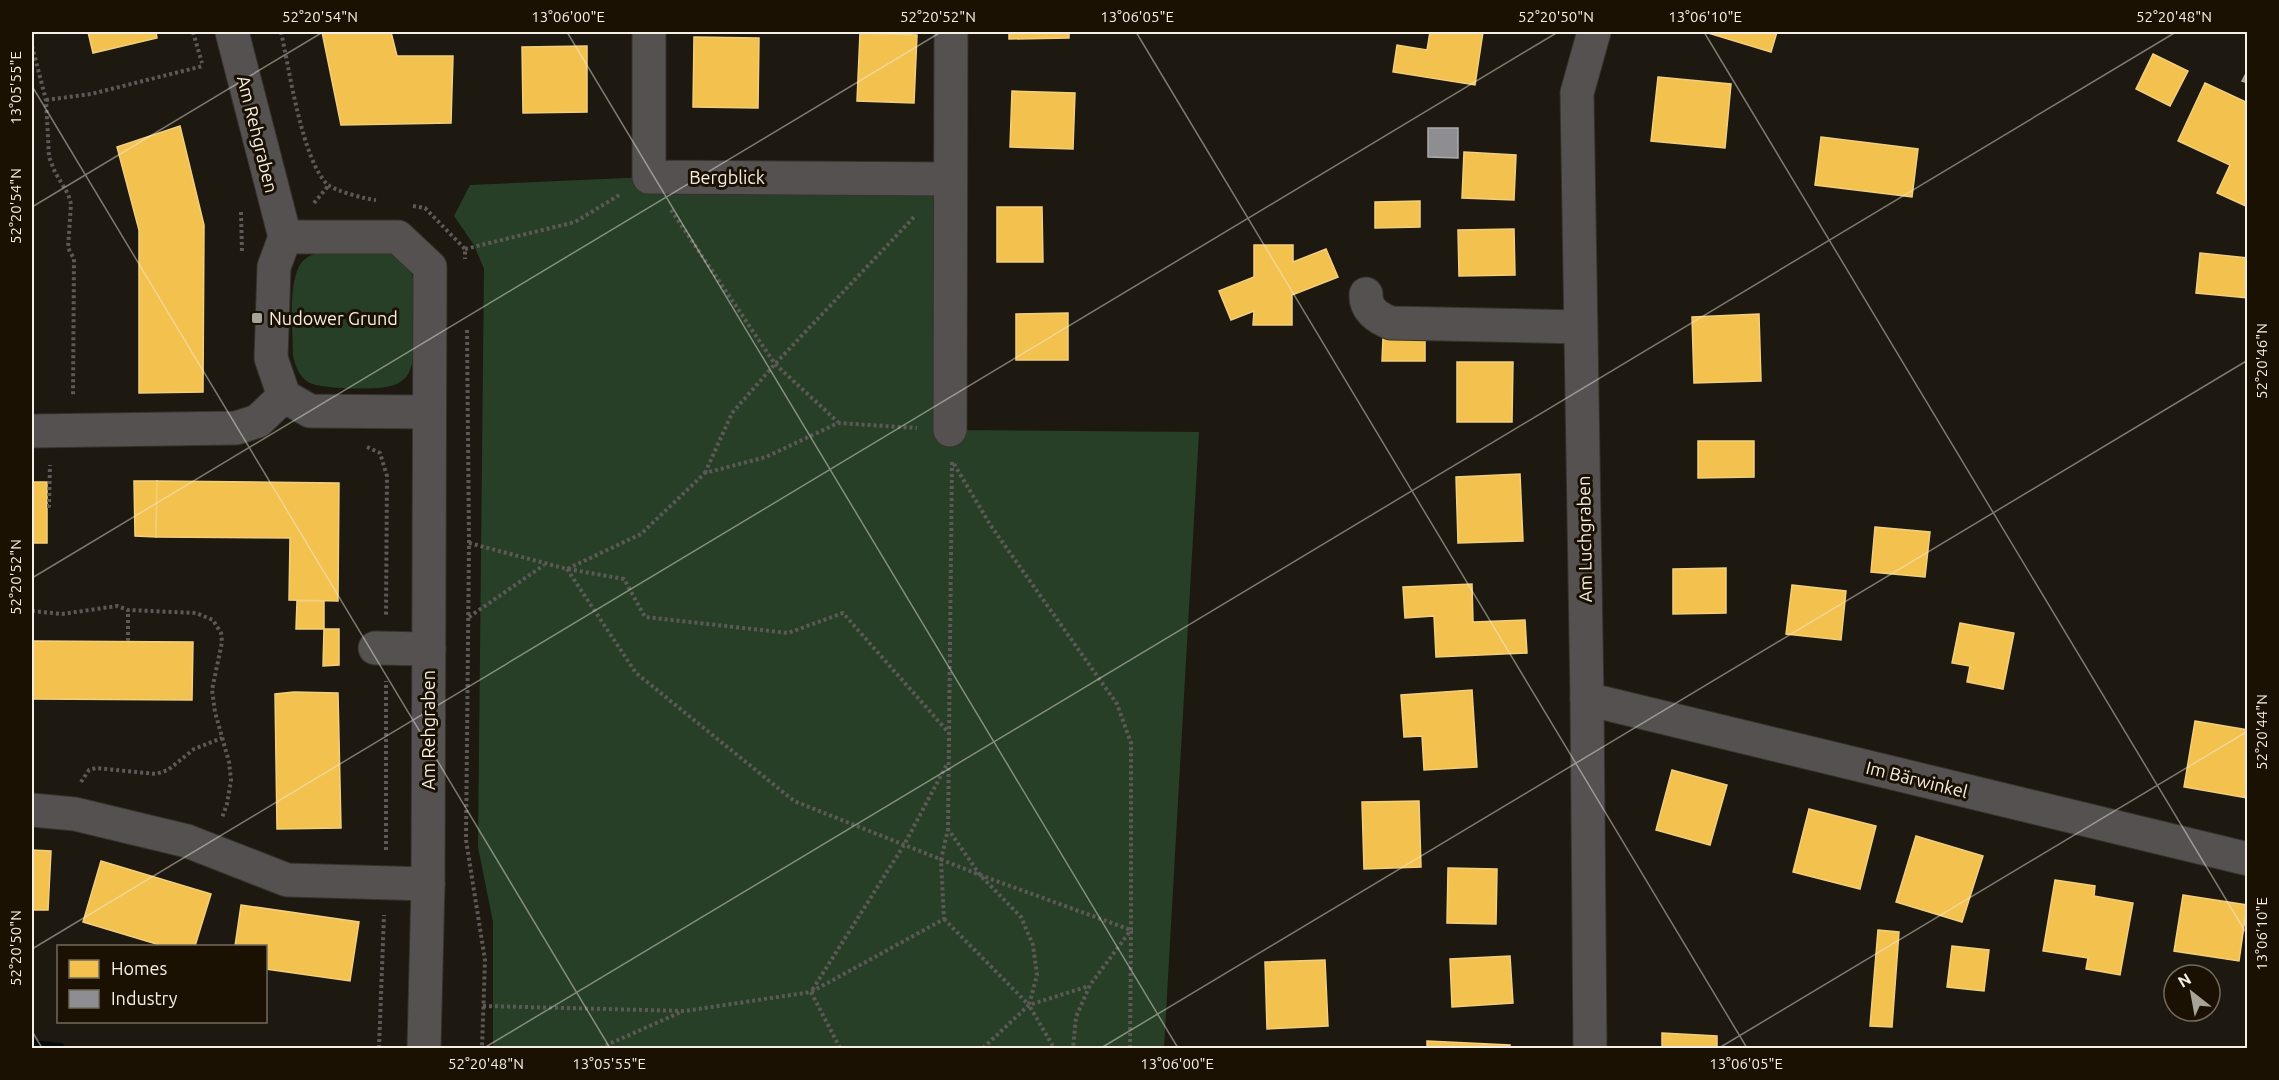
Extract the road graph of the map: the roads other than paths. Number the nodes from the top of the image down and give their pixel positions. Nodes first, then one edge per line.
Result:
1 (232, 32) edge
2 (649, 32) edge
3 (951, 32) edge
4 (1594, 32) edge
5 (950, 179) junction
6 (285, 237) junction
7 (1366, 294) dead end
8 (1580, 327) junction
9 (284, 396) junction
10 (429, 412) junction
11 (41, 431) edge
12 (951, 446) road end
13 (381, 648) road end
14 (429, 649) junction
15 (1587, 699) junction
16 (32, 810) edge
17 (2247, 859) edge
18 (428, 884) junction
19 (424, 1048) edge
20 (1590, 1048) edge

1 - 6 street, Am Rehgraben
2 - 5 street, Bergblick
3 - 5 street
4 - 8 street, Am Luchgraben
5 - 12 street
6 - 9 street
6 - 10 street, Am Rehgraben
7 - 8 street
8 - 15 street, Am Luchgraben
9 - 10 street
9 - 11 street
10 - 14 street, Am Rehgraben
13 - 14 street
14 - 18 street, Am Rehgraben
15 - 17 street, Im Bärwinkel
15 - 20 street, Am Luchgraben
16 - 18 street
18 - 19 street, Am Rehgraben

